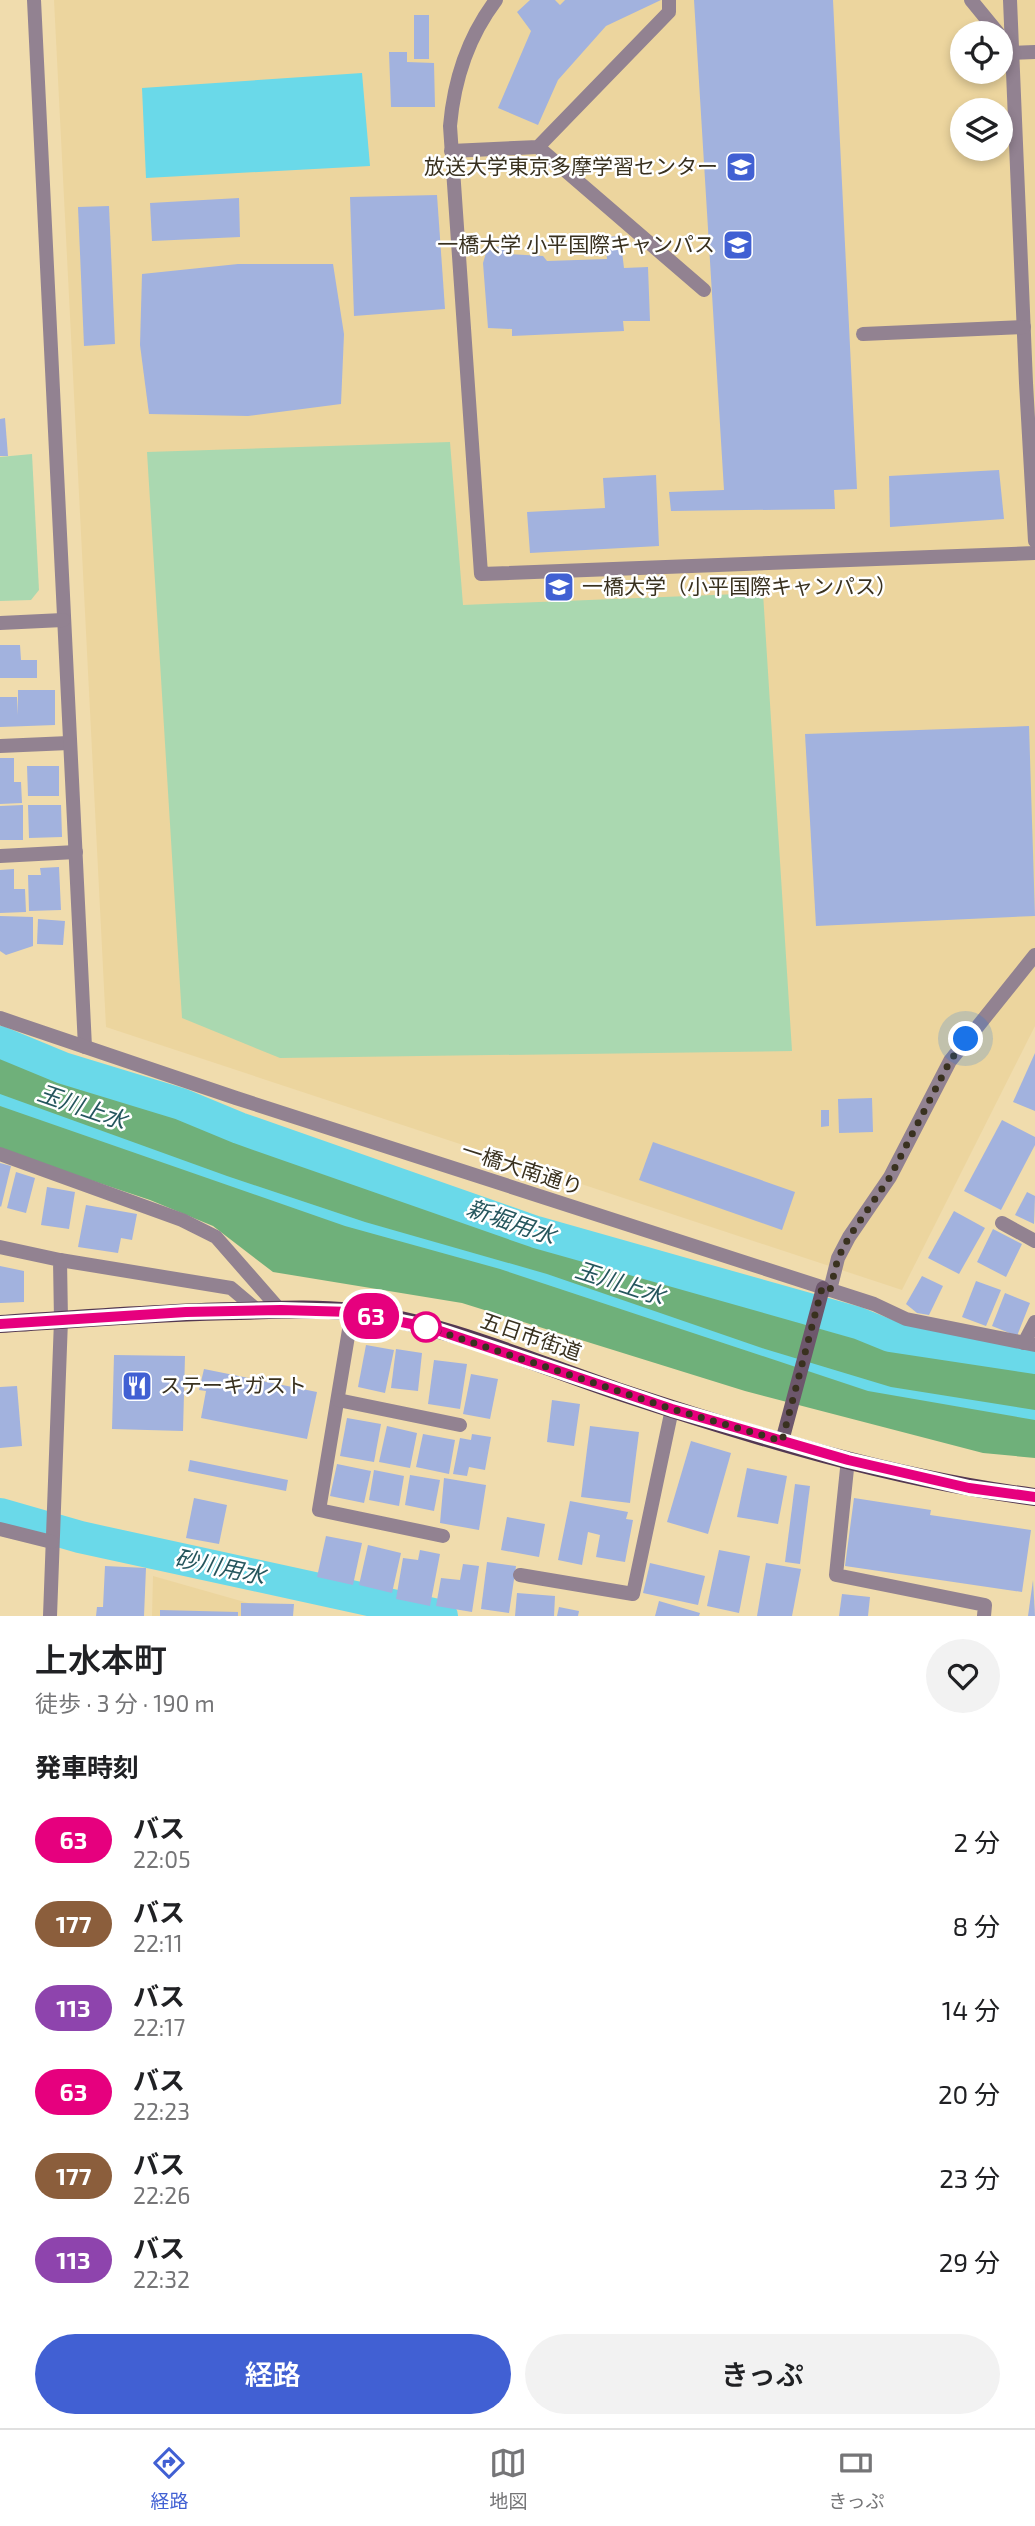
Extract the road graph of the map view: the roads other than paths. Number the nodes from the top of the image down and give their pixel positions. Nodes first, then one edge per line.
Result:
1 (34, 0) edge
2 (495, 0) edge
3 (669, 0) edge
4 (971, 0) edge
5 (1010, 0) edge
6 (988, 21) edge
7 (1011, 21) edge
8 (1035, 52) edge
9 (1013, 53) joint
10 (538, 147) junction
11 (451, 150) junction
12 (704, 289) dead end
13 (1024, 327) junction
14 (863, 334) dead end
15 (1030, 382) edge
16 (1035, 541) edge
17 (1035, 553) edge
18 (63, 620) junction
19 (0, 623) edge
20 (69, 743) junction
21 (0, 746) edge
22 (76, 852) junction
23 (0, 856) edge
24 (1035, 955) edge
25 (0, 1018) edge
26 (85, 1047) junction
27 (0, 1154) edge
28 (1002, 1223) dead end
29 (1035, 1241) edge
30 (0, 1247) edge
31 (60, 1259) junction
32 (824, 1293) junction
33 (257, 1310) junction
34 (281, 1310) junction
35 (352, 1312) junction
36 (61, 1320) junction
37 (1035, 1322) edge
38 (0, 1324) edge
39 (1030, 1344) edge
40 (338, 1401) junction
41 (672, 1409) junction
42 (460, 1425) dead end
43 (782, 1441) junction
44 (848, 1460) junction
45 (1035, 1497) edge
46 (0, 1529) edge
47 (443, 1536) dead end
48 (52, 1541) junction
49 (520, 1575) dead end
50 (50, 1616) edge
51 (984, 1616) edge

1 - 18 street
2 - 11 street
3 - 10 street
4 - 6 street
5 - 7 street
8 - 9 street
9 - 13 street
10 - 11 street
10 - 12 street
11 - 17 street
13 - 14 street
13 - 15 street
15 - 16 street
18 - 19 street
18 - 20 street
20 - 21 street
20 - 22 street
22 - 23 street
22 - 26 street
24 - 32 street
25 - 26 street, 一橋大南通り
26 - 32 street, 一橋大南通り
27 - 34 street
28 - 29 street
30 - 31 street
31 - 33 street
31 - 36 street
32 - 39 street, 一橋大南通り
32 - 43 street
33 - 34 main road, 五日市街道
33 - 36 main road, 五日市街道
34 - 35 main road, 五日市街道
35 - 40 street
35 - 41 main road, 五日市街道
36 - 38 main road, 五日市街道
36 - 48 street
37 - 39 street
40 - 42 street
40 - 47 street
41 - 43 main road, 五日市街道
41 - 49 street
43 - 44 main road, 五日市街道
44 - 45 main road, 五日市街道
44 - 51 street
46 - 48 street
48 - 50 street

